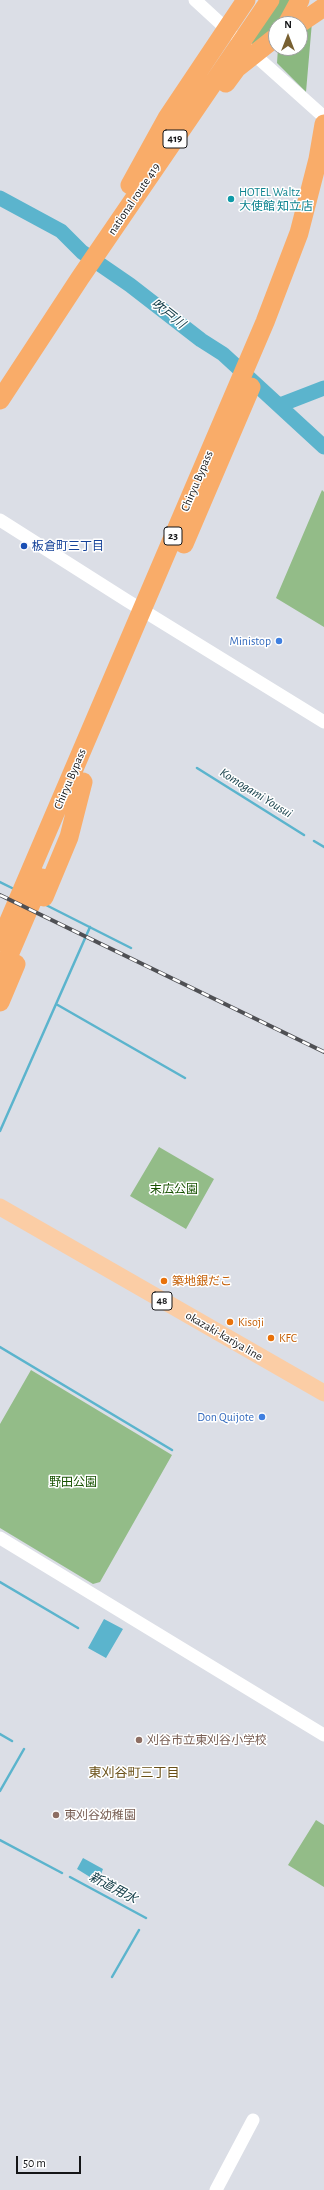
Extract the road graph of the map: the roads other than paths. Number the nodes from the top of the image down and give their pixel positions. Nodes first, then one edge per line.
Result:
1 (195, 0) edge
2 (246, 0) edge
3 (256, 0) edge
4 (270, 0) edge
5 (300, 0) edge
6 (324, 6) edge
7 (291, 16) edge
8 (308, 18) edge
9 (268, 43) edge
10 (268, 54) edge
11 (263, 62) junction
12 (324, 117) edge
13 (324, 124) edge
14 (324, 184) edge
15 (126, 191) junction
16 (101, 247) junction
17 (75, 275) junction
18 (0, 378) edge
19 (0, 400) edge
20 (0, 520) edge
21 (324, 722) edge
22 (77, 779) junction
23 (0, 912) edge
24 (0, 942) edge
25 (0, 976) edge
26 (0, 1002) edge
27 (0, 1207) edge
28 (0, 1219) edge
29 (324, 1393) edge
30 (324, 1404) edge
31 (0, 1538) edge
32 (324, 1735) edge
33 (253, 2120) dead end
34 (216, 2190) edge

1 - 11 street
2 - 15 highway
3 - 15 highway, national route 419 / 419
4 - 16 highway, national route 419 / 419
5 - 7 highway
6 - 8 highway
9 - 16 highway
10 - 11 highway
11 - 12 street
13 - 22 highway, Chiryu Bypass / 23
14 - 22 highway, Chiryu Bypass / 23
15 - 17 highway, national route 419 / 419
16 - 17 highway, national route 419 / 419
17 - 18 highway, national route 419 / 419
17 - 19 highway, national route 419 / 419
20 - 21 street
22 - 23 highway
22 - 24 highway, Chiryu Bypass / 23
22 - 25 highway, Chiryu Bypass / 23
22 - 26 highway
27 - 29 main road, okazaki-kariya line / 48
28 - 30 main road, okazaki-kariya line / 48
31 - 32 street
33 - 34 street

